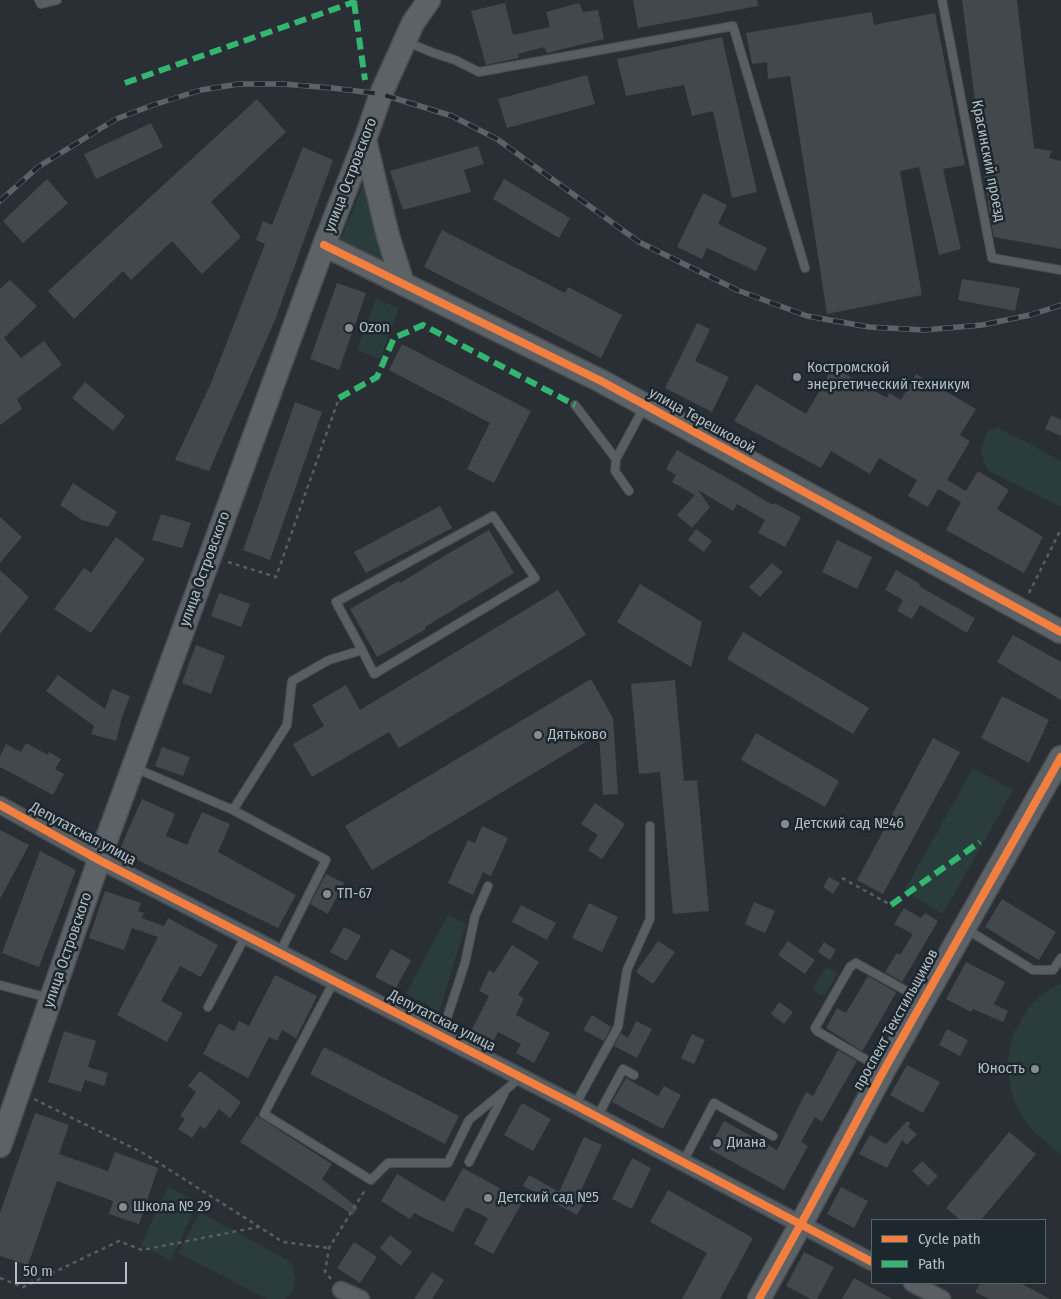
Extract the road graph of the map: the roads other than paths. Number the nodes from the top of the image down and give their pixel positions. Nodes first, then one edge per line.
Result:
1 (39, 0) edge
2 (57, 0) edge
3 (429, 0) edge
4 (942, 0) edge
5 (405, 41) junction
6 (365, 140) junction
7 (324, 245) junction
8 (805, 268) dead end
9 (1061, 270) edge
10 (403, 284) junction
11 (575, 405) dead end
12 (645, 406) junction
13 (616, 459) junction
14 (629, 491) dead end
15 (1061, 632) edge
16 (362, 650) junction
17 (1061, 757) edge
18 (133, 768) junction
19 (0, 805) edge
20 (233, 810) junction
21 (650, 826) dead end
22 (99, 860) junction
23 (488, 886) dead end
24 (964, 928) junction
25 (246, 935) junction
26 (280, 952) junction
27 (1061, 958) edge
28 (334, 981) junction
29 (0, 985) edge
30 (51, 998) junction
31 (923, 1000) junction
32 (208, 1007) dead end
33 (441, 1036) junction
34 (884, 1070) junction
35 (634, 1075) dead end
36 (521, 1078) junction
37 (506, 1090) junction
38 (575, 1105) junction
39 (597, 1117) junction
40 (773, 1136) dead end
41 (0, 1146) edge
42 (469, 1162) dead end
43 (683, 1162) junction
44 (802, 1224) junction
45 (871, 1261) edge
46 (914, 1284) edge
47 (340, 1290) road end
48 (361, 1299) edge
49 (759, 1299) edge
50 (942, 1299) edge

1 - 2 lane
3 - 5 street, улица Островского
4 - 9 lane, Красинский проезд
5 - 6 street, улица Островского
5 - 8 lane
6 - 7 street, улица Островского
6 - 10 street
7 - 10 street, улица Терешковой
7 - 18 street, улица Островского
10 - 12 street, улица Терешковой
11 - 13 lane
12 - 13 lane
12 - 15 street, улица Терешковой
13 - 14 lane
16 - 16 lane
16 - 20 lane
17 - 24 street, проспект Текстильщиков
18 - 20 lane
18 - 22 street, улица Островского
19 - 22 street, Депутатская улица
20 - 26 lane
21 - 38 lane
22 - 25 street, Депутатская улица
22 - 30 street, улица Островского
23 - 33 lane
24 - 27 lane
24 - 31 street, проспект Текстильщиков
25 - 26 street, Депутатская улица
25 - 32 lane
26 - 28 street, Депутатская улица
28 - 33 street, Депутатская улица
28 - 37 lane
29 - 30 lane
30 - 41 street, улица Островского
31 - 34 street, проспект Текстильщиков
31 - 34 lane
33 - 36 street, Депутатская улица
34 - 44 street, проспект Текстильщиков
35 - 39 lane
36 - 37 lane
36 - 38 street, Депутатская улица
37 - 42 lane
38 - 39 street, Депутатская улица
39 - 43 street, Депутатская улица
40 - 43 lane
43 - 44 street, Депутатская улица
44 - 45 street, Депутатская улица
44 - 49 street, проспект Текстильщиков
46 - 50 street
47 - 48 street

